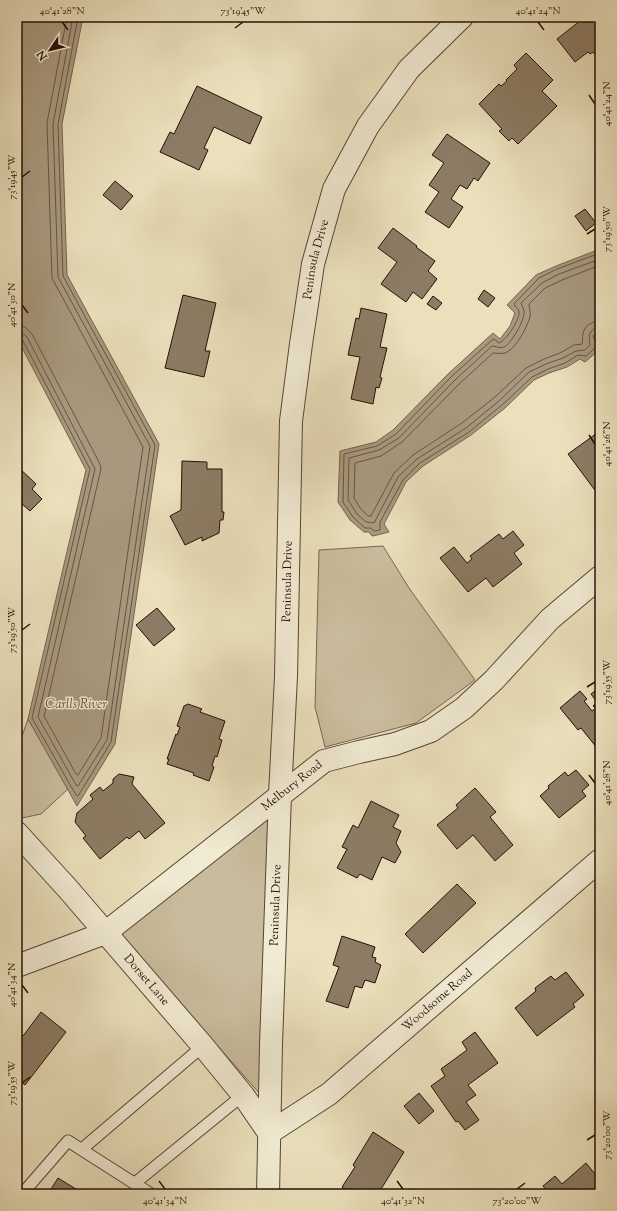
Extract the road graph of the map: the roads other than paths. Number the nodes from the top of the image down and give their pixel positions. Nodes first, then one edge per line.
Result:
1 (462, 17) edge
2 (600, 577) edge
3 (280, 795) junction
4 (17, 833) edge
5 (600, 860) edge
6 (105, 933) junction
7 (17, 966) edge
8 (203, 1046) junction
9 (243, 1095) junction
10 (269, 1133) junction
11 (82, 1149) junction
12 (136, 1183) junction
13 (22, 1194) edge
14 (151, 1194) edge
15 (268, 1194) edge

1 - 3 street, Peninsula Drive
2 - 3 street, Melbury Road
3 - 6 street, Melbury Road
3 - 10 street, Peninsula Drive
4 - 6 street, Dorset Lane
5 - 10 street, Woodsome Road
6 - 7 street, Melbury Road
6 - 8 street, Dorset Lane
8 - 9 street, Dorset Lane
8 - 11 lane
9 - 10 street, Dorset Lane
9 - 12 lane
10 - 15 street, Peninsula Drive
11 - 12 lane
11 - 13 lane
12 - 14 lane

